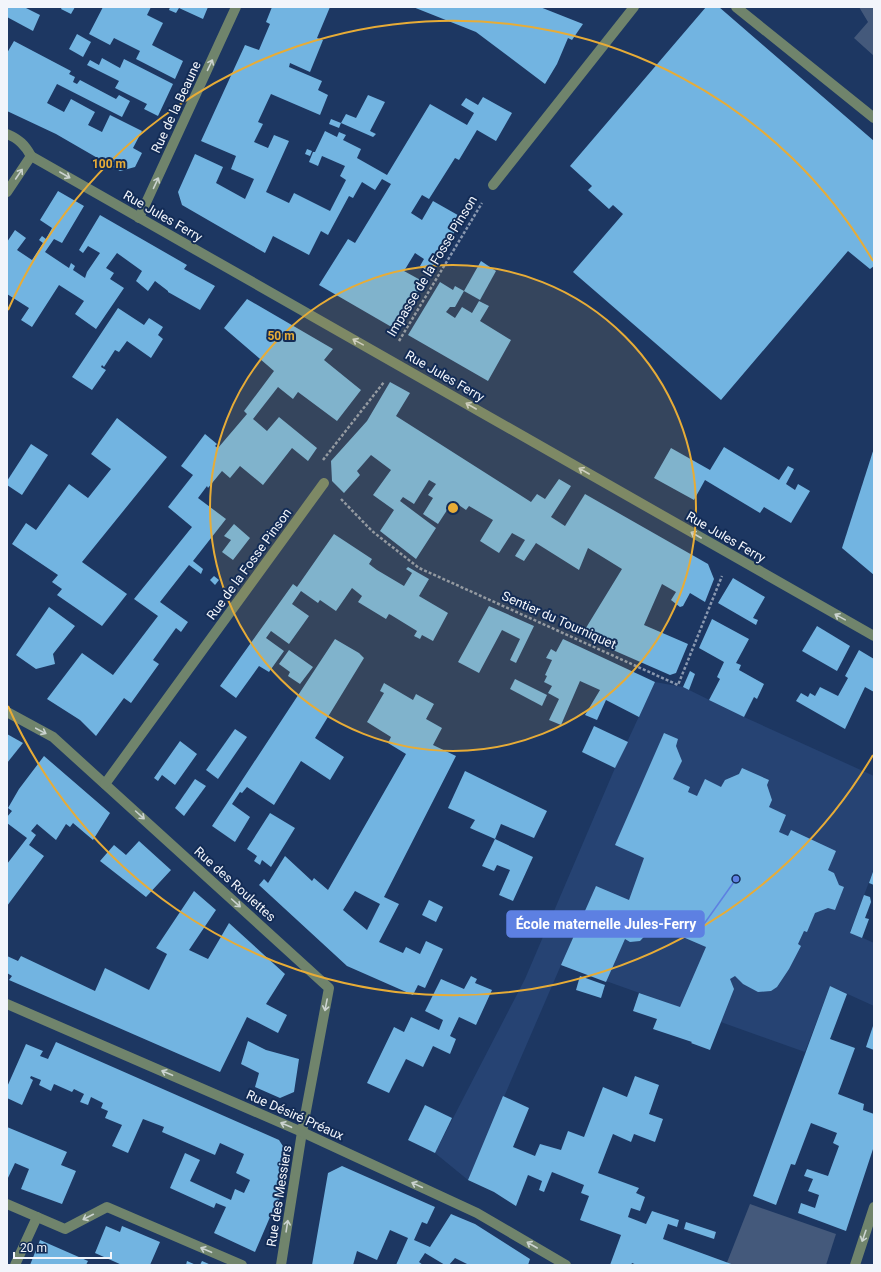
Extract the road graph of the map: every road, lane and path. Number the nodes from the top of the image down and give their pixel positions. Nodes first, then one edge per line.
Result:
1 (236, 7) edge
2 (634, 7) edge
3 (736, 7) edge
4 (874, 118) edge
5 (7, 134) edge
6 (31, 156) junction
7 (493, 184) joint
8 (7, 192) edge
9 (139, 218) junction
10 (393, 361) junction
11 (324, 483) junction
12 (730, 555) junction
13 (874, 636) edge
14 (7, 712) edge
15 (105, 784) junction
16 (7, 1004) edge
17 (302, 1132) junction
18 (7, 1204) edge
19 (874, 1207) edge
20 (37, 1216) junction
21 (15, 1265) edge
22 (242, 1265) edge
23 (281, 1265) edge
24 (566, 1265) edge
25 (854, 1265) edge

9 -> 1 street, Rue de la Beaune
2 - 7 street
3 - 4 street
5 - 6 street, Rue Jules Ferry
8 -> 6 street
6 -> 9 street, Rue Jules Ferry
7 - 10 path, Impasse de la Fosse Pinson
10 -> 9 street, Rue Jules Ferry
10 - 11 path
12 -> 10 street, Rue Jules Ferry
11 - 12 path, Sentier du Tourniquet
11 - 15 street, Rue de la Fosse Pinson
13 -> 12 street, Rue Jules Ferry
14 -> 15 street, Rue des Roulettes
15 -> 17 street, Rue des Roulettes
17 -> 16 street, Rue Désiré Préaux
23 -> 17 street, Rue des Messiers
24 -> 17 street, Rue Désiré Préaux
18 - 20 street
19 -> 25 street
20 - 21 street
22 -> 20 street

